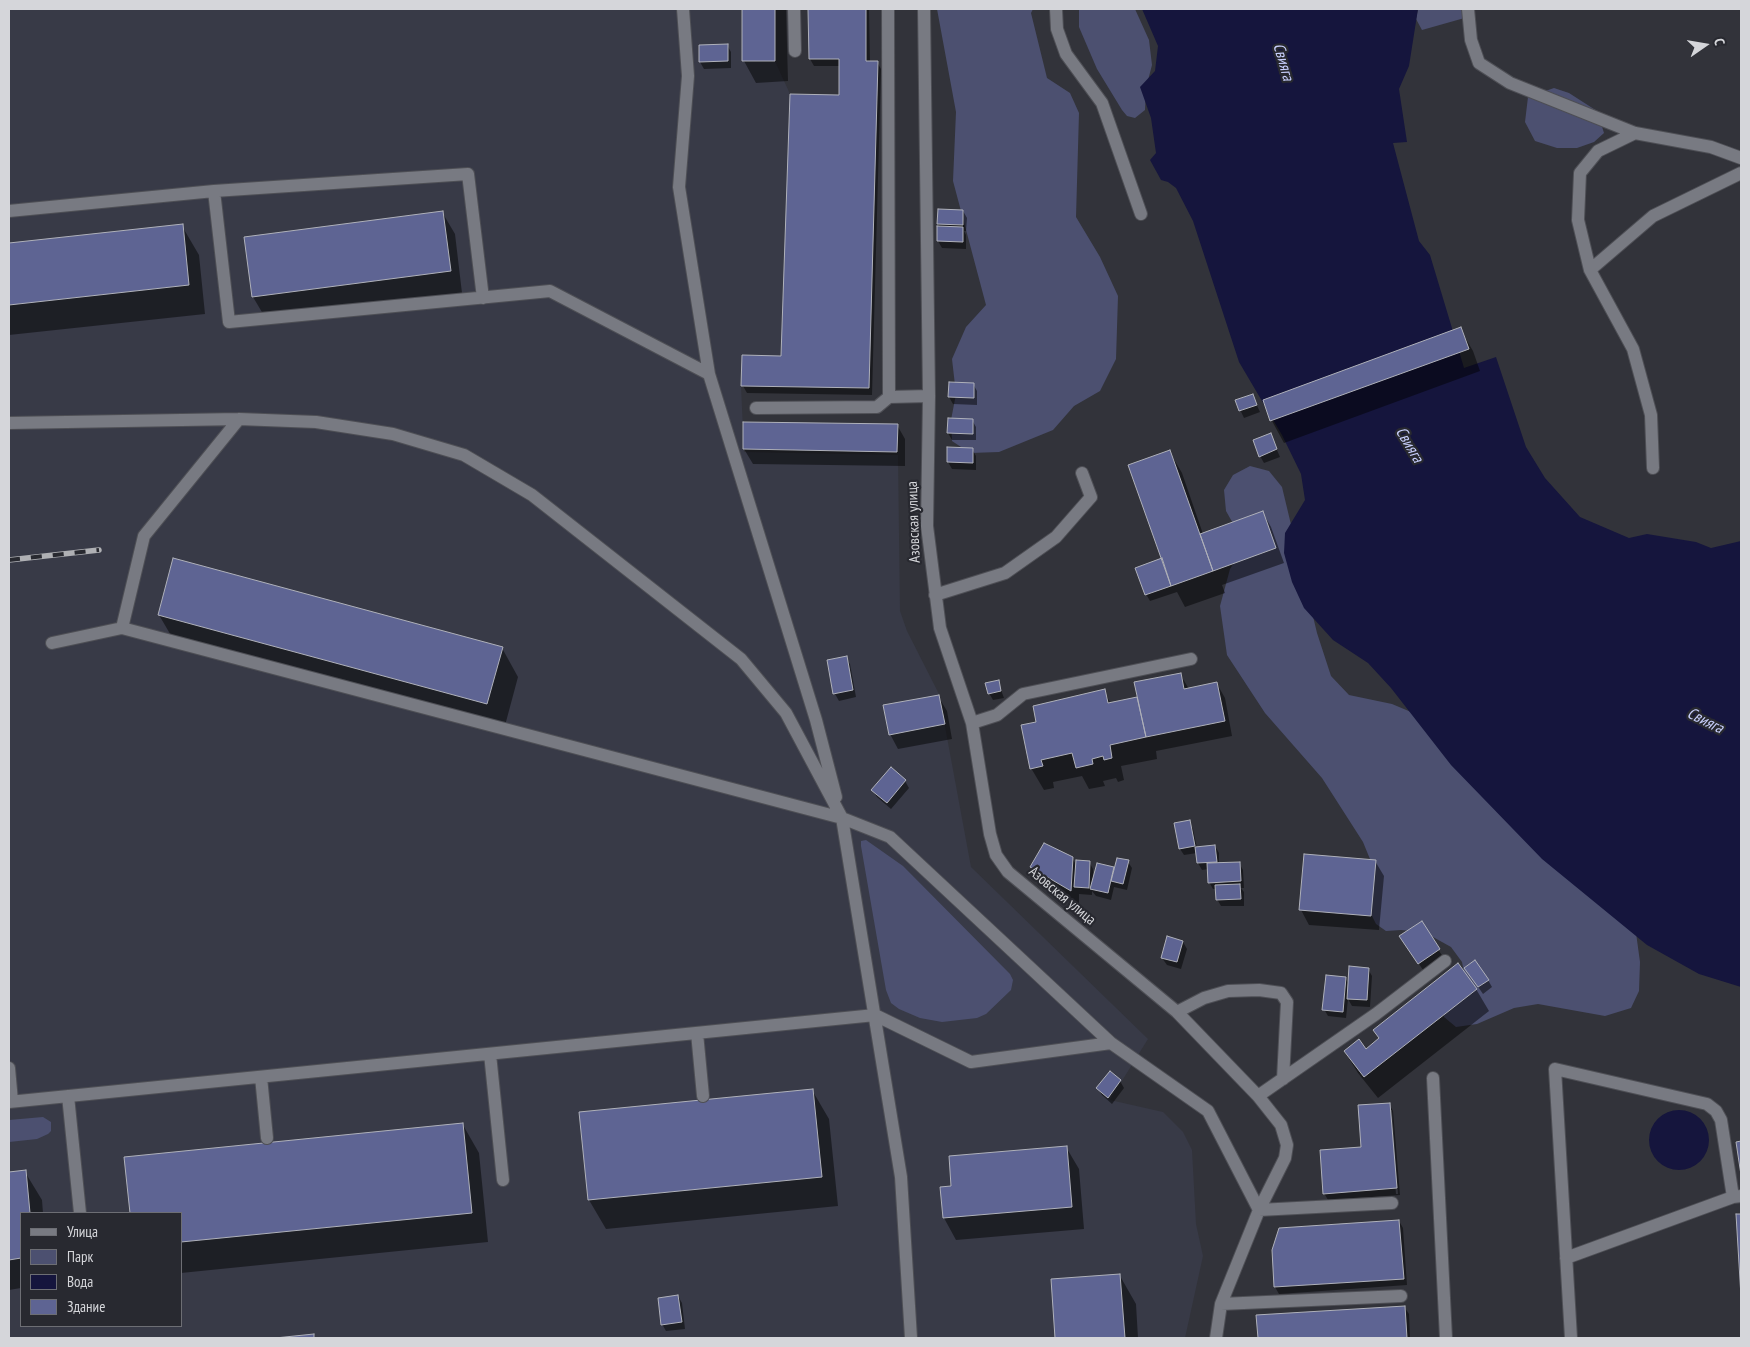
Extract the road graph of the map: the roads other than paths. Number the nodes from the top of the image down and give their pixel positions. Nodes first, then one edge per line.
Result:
1 (683, 9) edge
2 (794, 9) edge
3 (888, 9) edge
4 (924, 9) edge
5 (1056, 9) edge
6 (1468, 9) edge
7 (795, 52) dead end
8 (1635, 133) junction
9 (1741, 158) edge
10 (1741, 173) edge
11 (214, 191) junction
12 (9, 211) edge
13 (1141, 214) dead end
14 (1590, 270) junction
15 (483, 298) junction
16 (709, 374) junction
17 (929, 396) junction
18 (889, 397) junction
19 (756, 408) dead end
20 (239, 418) junction
21 (9, 423) edge
22 (1653, 468) dead end
23 (1082, 473) dead end
24 (935, 596) junction
25 (122, 628) junction
26 (52, 643) dead end
27 (1190, 659) dead end
28 (972, 723) junction
29 (842, 818) junction
30 (1445, 961) dead end
31 (1177, 1012) junction
32 (875, 1015) junction
33 (697, 1033) junction
34 (1111, 1043) junction
35 (490, 1054) junction
36 (9, 1068) edge
37 (261, 1076) junction
38 (1283, 1078) junction
39 (1433, 1078) dead end
40 (68, 1096) junction
41 (703, 1096) dead end
42 (1258, 1096) junction
43 (10, 1102) edge
44 (267, 1138) dead end
45 (503, 1180) dead end
46 (1737, 1197) edge
47 (1392, 1203) dead end
48 (1259, 1210) junction
49 (80, 1212) edge
50 (1566, 1258) junction
51 (1401, 1296) dead end
52 (1221, 1304) junction
53 (911, 1338) edge
54 (1216, 1338) edge
55 (1446, 1338) edge
56 (1571, 1338) edge

1 - 16 street
2 - 7 street
3 - 18 street
4 - 17 street, Азовская улица
5 - 13 street
6 - 8 street
8 - 9 street
8 - 14 street
10 - 14 street
11 - 12 street
11 - 15 street
11 - 15 street
14 - 22 street
15 - 16 street
16 - 29 street
17 - 18 street
17 - 24 street, Азовская улица
18 - 19 street
20 - 21 street
20 - 25 street
20 - 29 street
23 - 24 street
24 - 28 street, Азовская улица
25 - 26 street
25 - 29 street
27 - 28 street
28 - 31 street, Азовская улица
29 - 32 street
29 - 34 street
30 - 38 street
31 - 38 street
31 - 42 street, Азовская улица
32 - 33 street
32 - 34 street
32 - 53 street
33 - 35 street
33 - 41 street
34 - 48 street
35 - 37 street
35 - 45 street
36 - 43 street
37 - 40 street
37 - 44 street
38 - 42 street
39 - 55 street
40 - 43 street
40 - 49 street
42 - 48 street, Азовская улица
46 - 50 street
46 - 50 street
47 - 48 street
48 - 52 street, Азовская улица
50 - 56 street
51 - 52 street
52 - 54 street, Азовская улица

